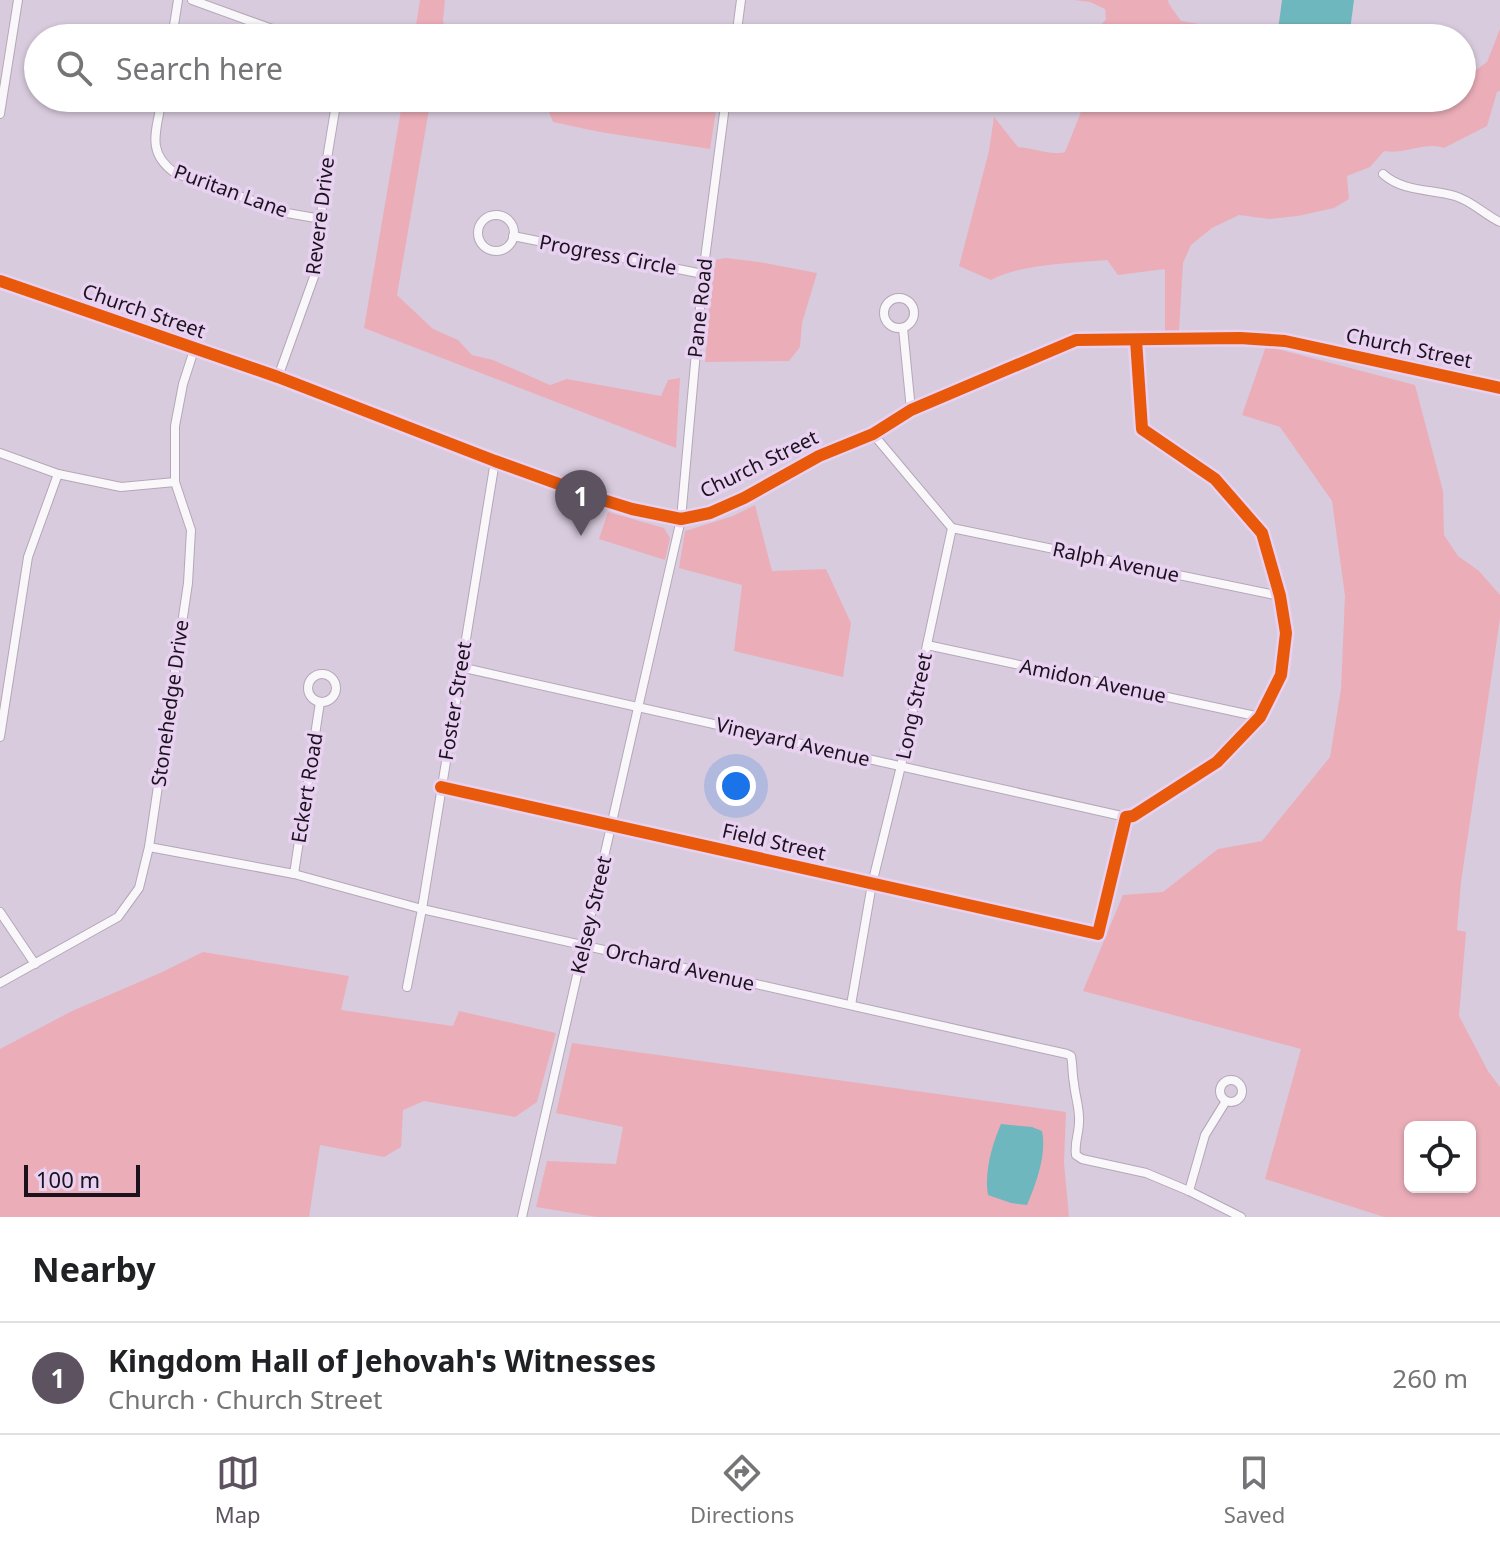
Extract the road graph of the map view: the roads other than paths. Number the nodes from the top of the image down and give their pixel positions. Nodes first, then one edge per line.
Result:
1 (18, 0) edge
2 (178, 0) edge
3 (192, 0) edge
4 (741, 0) edge
5 (174, 24) edge
6 (258, 24) edge
7 (738, 24) edge
8 (160, 112) edge
9 (335, 112) edge
10 (724, 112) edge
11 (0, 114) edge
12 (1383, 174) dead end
13 (321, 219) junction
14 (1500, 222) edge
15 (513, 236) junction
16 (703, 274) junction
17 (0, 281) edge
18 (903, 328) dead end
19 (1136, 340) junction
20 (194, 350) junction
21 (278, 377) junction
22 (1500, 388) edge
23 (911, 410) junction
24 (873, 434) junction
25 (0, 453) edge
26 (495, 461) junction
27 (58, 474) junction
28 (175, 482) junction
29 (681, 519) junction
30 (952, 528) junction
31 (1280, 596) junction
32 (927, 645) junction
33 (460, 667) junction
34 (320, 702) dead end
35 (640, 707) junction
36 (1260, 717) junction
37 (0, 737) edge
38 (901, 766) junction
39 (441, 787) junction
40 (1126, 817) junction
41 (612, 826) junction
42 (149, 847) junction
43 (294, 874) junction
44 (872, 884) junction
45 (422, 909) junction
46 (0, 912) edge
47 (584, 945) junction
48 (35, 964) junction
49 (0, 983) edge
50 (407, 987) dead end
51 (851, 1005) junction
52 (1226, 1101) dead end
53 (1189, 1191) junction
54 (522, 1217) edge
55 (1241, 1217) edge

1 - 11 street
2 - 5 street
3 - 6 street
4 - 7 street
8 - 13 street, Puritan Lane
9 - 13 street, Revere Drive
10 - 16 street, Pane Road
12 - 14 street
13 - 21 street, Revere Drive
15 - 15 street, Progress Circle
15 - 16 street, Progress Circle
16 - 29 street, Pane Road
17 - 20 street, Church Street
18 - 23 street
19 - 22 street, Church Street
19 - 23 street, Church Street
19 - 31 street
20 - 21 street, Church Street
20 - 28 street, Stonehedge Drive
21 - 26 street, Church Street
23 - 24 street, Church Street
24 - 29 street, Church Street
24 - 30 street
25 - 27 street
26 - 29 street, Church Street
26 - 33 street, Foster Street
27 - 28 street
27 - 37 street
28 - 42 street, Stonehedge Drive
29 - 35 street, Kelsey Street
30 - 31 street, Ralph Avenue
30 - 32 street, Long Street
31 - 36 street
32 - 36 street, Amidon Avenue
32 - 38 street, Long Street
33 - 35 street, Vineyard Avenue
33 - 39 street, Foster Street
34 - 43 street, Eckert Road
35 - 38 street, Vineyard Avenue
35 - 41 street, Kelsey Street
36 - 40 street
38 - 40 street, Vineyard Avenue
38 - 44 street, Long Street
39 - 41 street, Field Street
39 - 45 street, Foster Street
40 - 44 street, Field Street
41 - 44 street, Field Street
41 - 47 street, Kelsey Street
42 - 43 street, Orchard Avenue
42 - 48 street, Stonehedge Drive
43 - 45 street, Orchard Avenue
44 - 51 street, Long Street
45 - 47 street, Orchard Avenue
45 - 50 street, Foster Street
46 - 48 street
47 - 51 street, Orchard Avenue
47 - 54 street, Kelsey Street
48 - 49 street, Stonehedge Drive
51 - 53 street, Orchard Avenue
52 - 53 street
53 - 55 street

